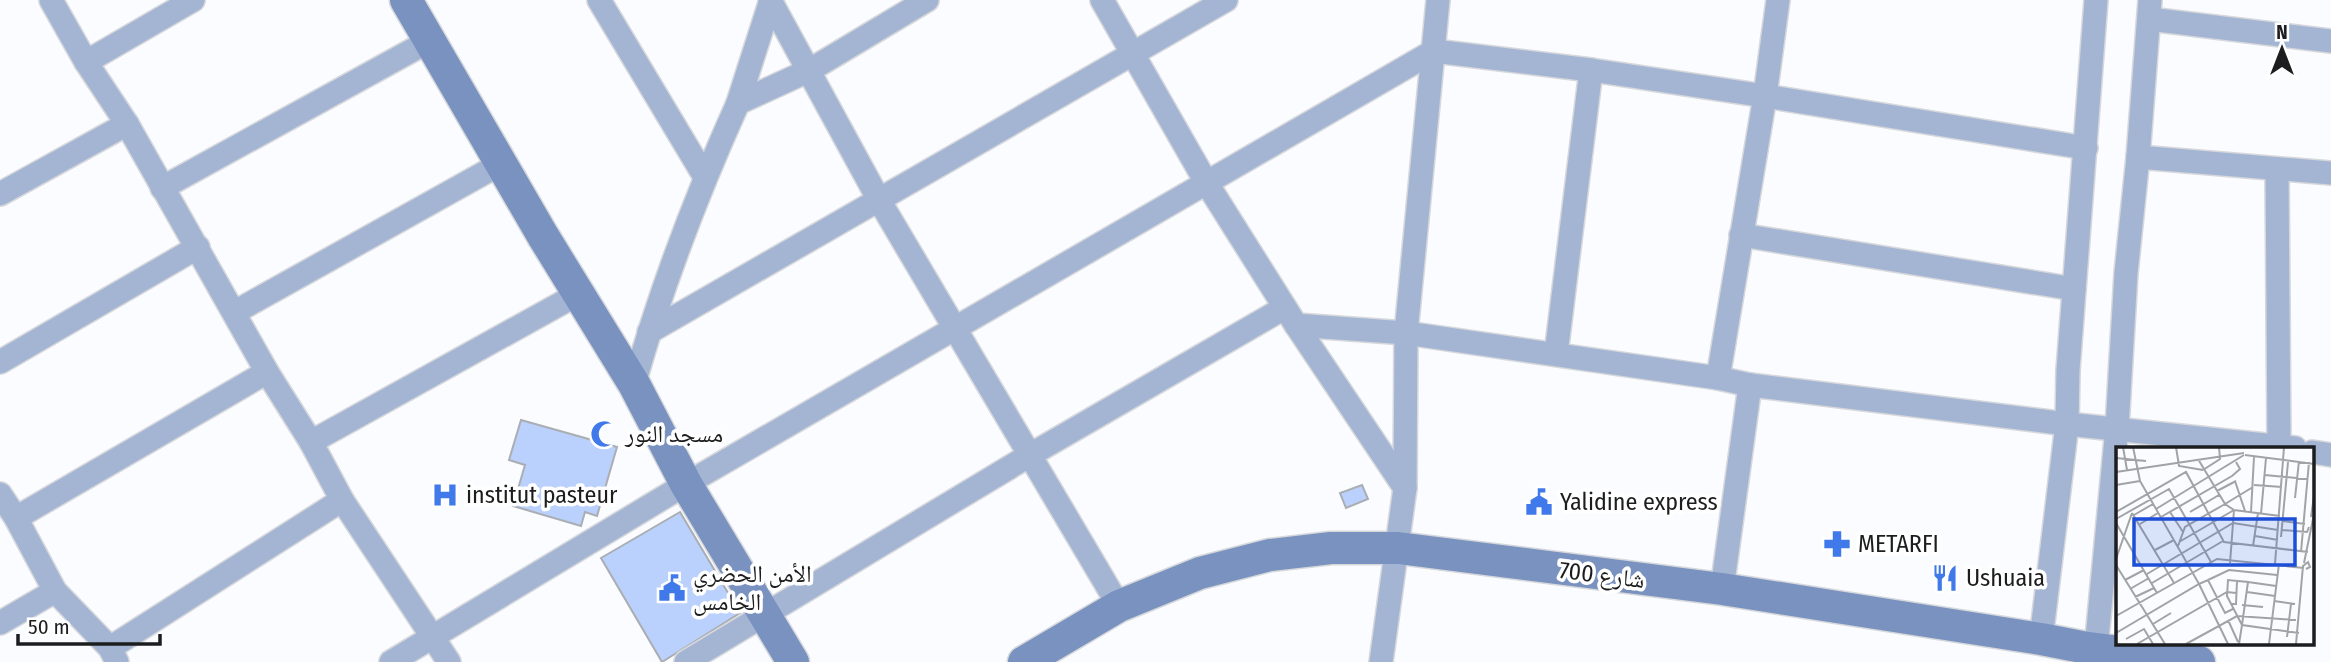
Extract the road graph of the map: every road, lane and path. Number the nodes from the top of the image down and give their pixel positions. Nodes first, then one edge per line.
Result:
1 (51, 0) edge
2 (193, 0) edge
3 (406, 0) edge
4 (599, 0) edge
5 (927, 0) edge
6 (1102, 0) edge
7 (1226, 0) edge
8 (1438, 0) edge
9 (1778, 0) edge
10 (2096, 0) edge
11 (771, 1) edge
12 (2149, 9) edge
13 (429, 41) junction
14 (2331, 41) edge
15 (1434, 51) junction
16 (1134, 53) junction
17 (86, 62) junction
18 (810, 70) junction
19 (1591, 70) junction
20 (1765, 96) junction
21 (738, 103) junction
22 (127, 124) junction
23 (2086, 148) junction
24 (2138, 157) junction
25 (502, 163) junction
26 (2277, 169) junction
27 (2331, 173) edge
28 (705, 177) junction
29 (1206, 182) junction
30 (162, 188) junction
31 (0, 194) edge
32 (879, 200) junction
33 (1741, 235) junction
34 (198, 247) junction
35 (2074, 289) junction
36 (578, 294) junction
37 (235, 312) junction
38 (1290, 317) junction
39 (956, 328) junction
40 (649, 332) junction
41 (1406, 333) junction
42 (1556, 354) junction
43 (0, 362) edge
44 (267, 372) junction
45 (1718, 378) junction
46 (634, 384) junction
47 (1750, 385) junction
48 (2067, 424) junction
49 (2117, 428) junction
50 (311, 442) junction
51 (2287, 447) edge
52 (1030, 455) junction
53 (686, 484) junction
54 (1405, 488) junction
55 (0, 494) edge
56 (342, 500) junction
57 (16, 518) junction
58 (1398, 548) junction
59 (1722, 589) junction
60 (55, 591) junction
61 (1119, 606) junction
62 (763, 615) junction
63 (0, 623) edge
64 (432, 636) junction
65 (2042, 639) junction
66 (2090, 653) edge
67 (113, 655) edge
68 (391, 662) edge
69 (449, 662) edge
70 (687, 662) edge
71 (793, 662) edge
72 (1024, 662) edge
73 (1381, 662) edge
74 (2199, 662) edge

1 - 17 street
2 - 17 street
3 - 13 main road
4 - 28 street
5 - 18 street
6 - 16 street
7 - 16 street
8 - 15 street
9 - 20 street
10 - 23 street
11 - 18 street
11 - 21 street
12 - 14 street
12 - 24 street
13 - 25 main road
13 - 30 street
15 - 19 street
15 - 29 street
15 - 41 street
16 - 29 street
16 - 32 street
17 - 22 street
18 - 21 street
18 - 32 street
19 - 20 street
19 - 42 street
20 - 23 street
20 - 33 street
21 - 28 street
22 - 30 street
22 - 31 street
23 - 35 street
24 - 26 street
24 - 49 street
25 - 36 main road
25 - 37 street
26 - 27 street
26 - 51 street
28 - 40 street
29 - 38 street
29 - 39 street
30 - 34 street
32 - 39 street
32 - 40 street
33 - 35 street
33 - 45 street
34 - 37 street
34 - 43 street
35 - 48 street
36 - 46 main road
36 - 50 street
37 - 44 street
38 - 41 street
38 - 52 street
38 - 54 street
39 - 52 street
39 - 53 street
40 - 46 street
41 - 42 street
41 - 54 street
42 - 45 street
44 - 50 street
44 - 57 street
45 - 47 street
46 - 53 main road
47 - 48 street
47 - 59 street
48 - 49 street
48 - 65 street
49 - 51 street
49 - 66 street
50 - 56 street
52 - 61 street
52 - 62 street
53 - 62 main road
53 - 64 street
54 - 58 street
55 - 57 street
56 - 64 street
56 - 67 street
57 - 60 street
58 - 59 main road, شارع 700
58 - 61 main road, شارع 700
58 - 73 street
59 - 65 main road, شارع 700
60 - 63 street
60 - 67 street
61 - 72 main road, شارع 700
62 - 70 street
62 - 71 main road
64 - 68 street
64 - 69 street
65 - 66 main road, شارع 700
66 - 74 main road, شارع 700

